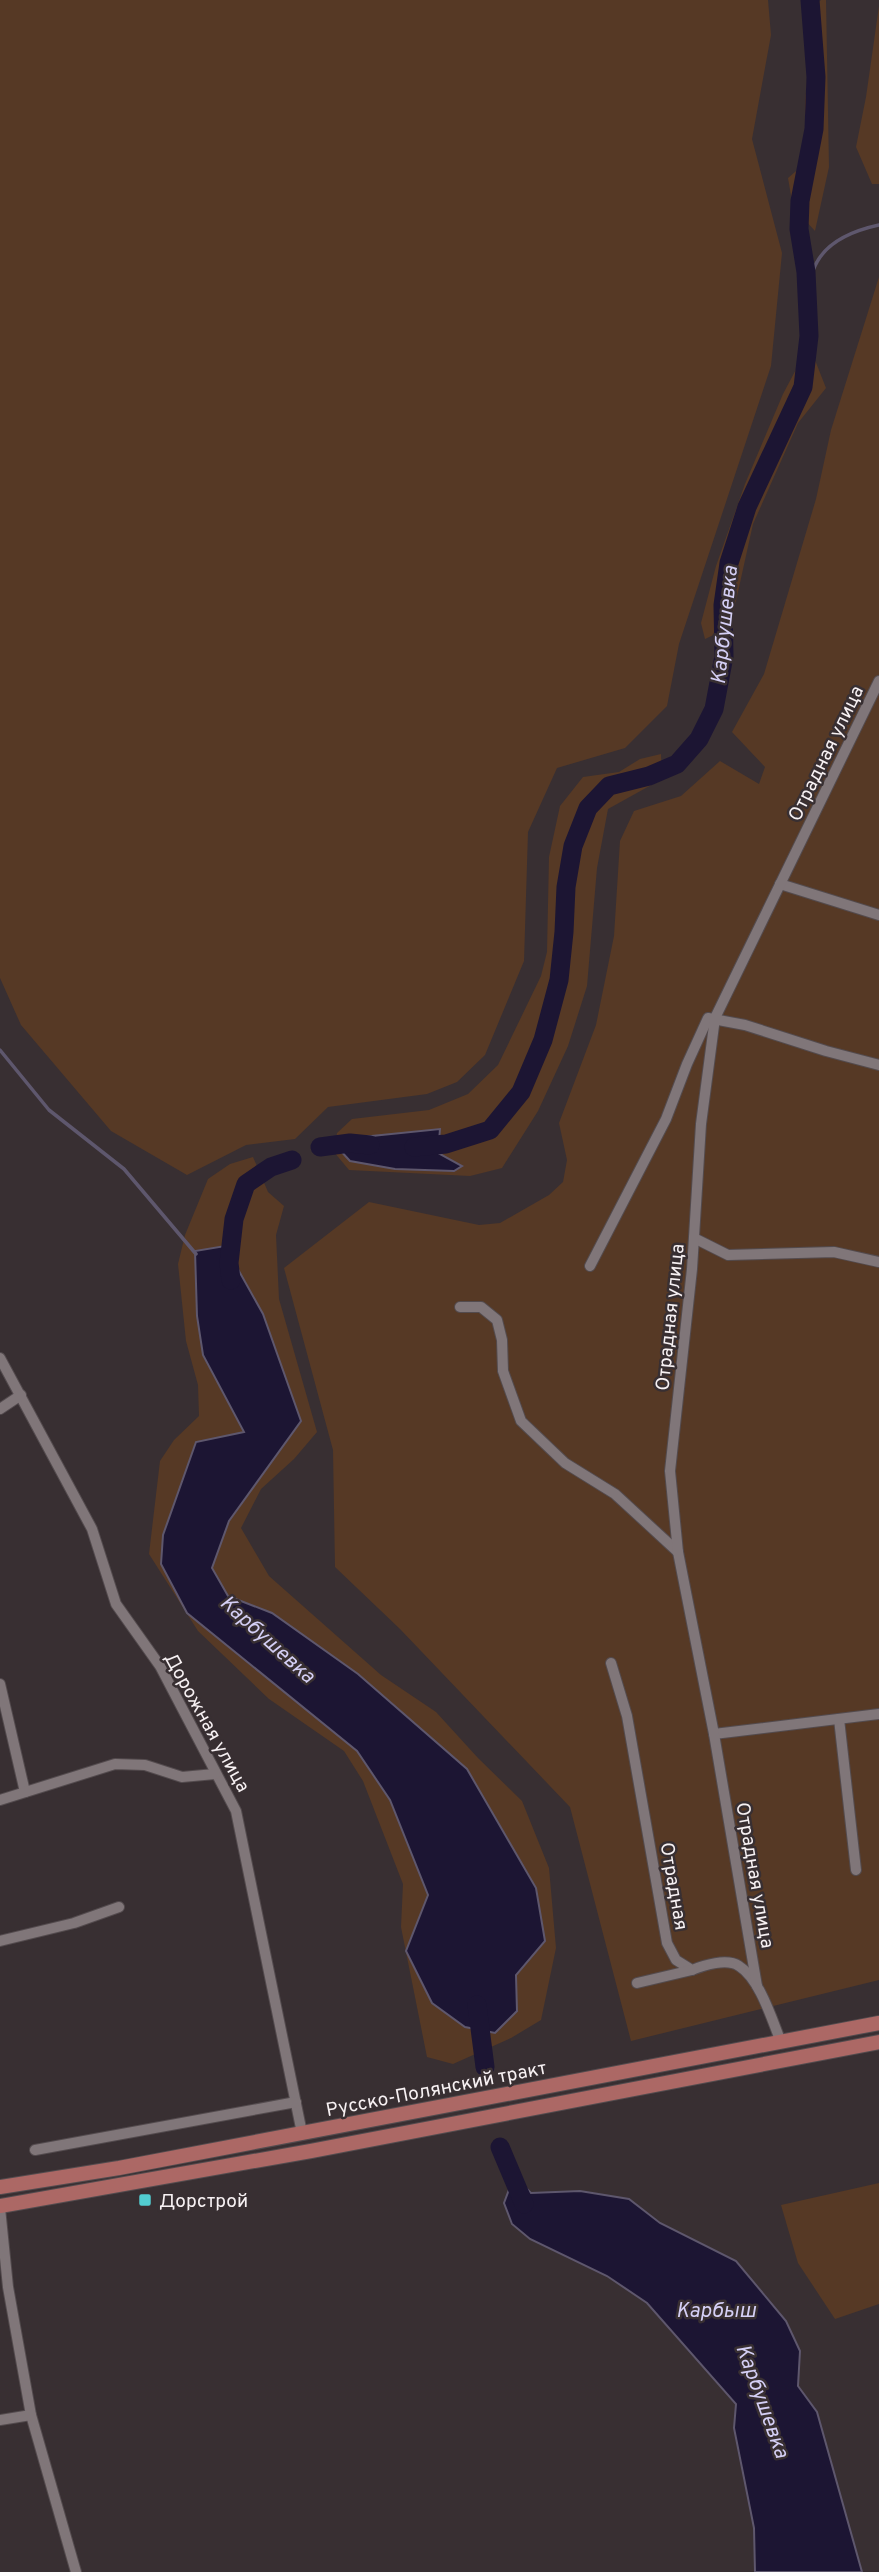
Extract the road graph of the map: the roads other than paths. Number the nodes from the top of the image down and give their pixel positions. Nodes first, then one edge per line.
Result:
1 (879, 681) edge
2 (780, 884) junction
3 (879, 915) edge
4 (715, 1018) junction
5 (879, 1065) edge
6 (694, 1238) junction
7 (879, 1262) edge
8 (590, 1266) dead end
9 (460, 1307) dead end
10 (0, 1358) edge
11 (21, 1395) junction
12 (0, 1409) edge
13 (678, 1552) junction
14 (611, 1663) dead end
15 (0, 1684) edge
16 (879, 1714) edge
17 (839, 1719) junction
18 (714, 1734) junction
19 (215, 1774) junction
20 (25, 1792) junction
21 (0, 1800) edge
22 (856, 1870) dead end
23 (119, 1907) dead end
24 (0, 1941) edge
25 (692, 1970) junction
26 (637, 1983) dead end
27 (757, 1986) junction
28 (879, 2023) edge
29 (781, 2042) junction
30 (879, 2042) edge
31 (296, 2102) junction
32 (302, 2133) junction
33 (36, 2150) dead end
34 (0, 2187) edge
35 (0, 2207) edge
36 (31, 2415) junction
37 (0, 2420) edge
38 (76, 2572) edge

1 - 2 street, Отрадная улица
2 - 3 street
2 - 4 street, Отрадная улица
4 - 5 street
4 - 6 street, Отрадная улица
4 - 8 street
6 - 7 street
6 - 13 street, Отрадная улица
9 - 13 street
10 - 11 street, Дорожная улица
11 - 12 street
11 - 19 street, Дорожная улица
13 - 18 street, Отрадная улица
14 - 25 street, Отрадная
15 - 20 street
16 - 17 street
17 - 18 street
17 - 22 street
18 - 27 street, Отрадная улица
19 - 20 street
19 - 31 street, Дорожная улица
20 - 21 street
23 - 24 street
25 - 26 street
25 - 27 street
27 - 29 street
28 - 29 main road, Русско-Полянский тракт
29 - 32 main road, Русско-Полянский тракт
30 - 35 main road, Русско-Полянский тракт
31 - 32 street, Дорожная улица
31 - 33 street
32 - 34 main road, Русско-Полянский тракт
35 - 36 street
36 - 37 street
36 - 38 street

